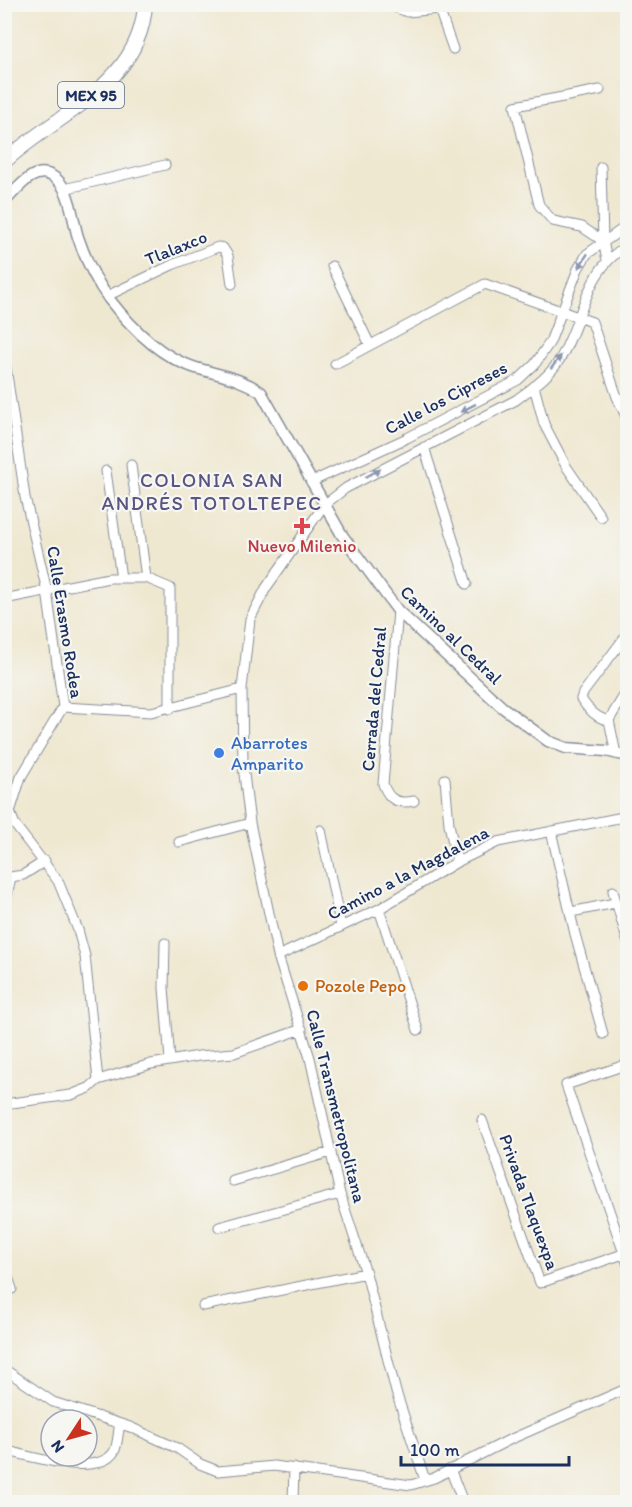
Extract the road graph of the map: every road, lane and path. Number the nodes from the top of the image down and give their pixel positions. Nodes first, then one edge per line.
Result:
1 (145, 4) edge
2 (388, 4) edge
3 (453, 49) dead end
4 (600, 90) dead end
5 (8, 152) edge
6 (165, 165) dead end
7 (601, 167) dead end
8 (64, 189) junction
9 (4, 202) edge
10 (627, 225) edge
11 (603, 241) junction
12 (627, 245) edge
13 (607, 260) junction
14 (332, 266) dead end
15 (232, 284) dead end
16 (107, 296) junction
17 (560, 313) junction
18 (578, 319) junction
19 (370, 345) junction
20 (4, 354) edge
21 (335, 364) dead end
22 (534, 386) junction
23 (617, 398) junction
24 (627, 401) edge
25 (627, 421) edge
26 (424, 447) junction
27 (131, 465) dead end
28 (106, 471) dead end
29 (311, 482) junction
30 (324, 505) junction
31 (601, 517) dead end
32 (121, 578) junction
33 (146, 578) junction
34 (467, 584) dead end
35 (47, 591) junction
36 (4, 599) edge
37 (398, 611) junction
38 (627, 633) edge
39 (242, 689) junction
40 (627, 689) edge
41 (63, 707) junction
42 (170, 709) junction
43 (609, 720) junction
44 (616, 754) junction
45 (627, 756) edge
46 (445, 779) dead end
47 (414, 801) dead end
48 (627, 816) edge
49 (250, 823) junction
50 (321, 830) dead end
51 (551, 831) junction
52 (179, 842) dead end
53 (45, 861) junction
54 (457, 862) junction
55 (8, 877) edge
56 (613, 891) dead end
57 (615, 903) junction
58 (4, 909) edge
59 (379, 909) junction
60 (571, 912) junction
61 (341, 927) junction
62 (165, 943) dead end
63 (627, 944) edge
64 (278, 956) junction
65 (302, 1029) junction
66 (418, 1030) dead end
67 (603, 1034) dead end
68 (170, 1060) junction
69 (627, 1064) edge
70 (98, 1080) junction
71 (4, 1104) edge
72 (482, 1120) dead end
73 (331, 1152) junction
74 (233, 1181) dead end
75 (340, 1194) junction
76 (219, 1227) dead end
77 (622, 1254) junction
78 (4, 1266) edge
79 (627, 1266) edge
80 (366, 1273) junction
81 (12, 1289) dead end
82 (203, 1306) dead end
83 (4, 1369) edge
84 (627, 1389) edge
85 (120, 1424) junction
86 (4, 1450) edge
87 (294, 1468) junction
88 (450, 1469) junction
89 (425, 1480) junction
90 (293, 1503) edge
91 (463, 1503) edge

1 - 5 main road, MEX 95
2 - 3 street
4 - 11 street
6 - 8 street
7 - 11 street
8 - 9 street
8 - 16 street, Camino al Cedral
10 - 11 street, Calle los Cipreses
11 - 13 street
11 -> 17 street, Calle los Cipreses
12 - 13 street, Calle los Cipreses
13 - 18 street, Calle los Cipreses
14 - 19 street
15 - 16 street, Tlalaxco
16 - 29 street, Camino al Cedral
17 - 18 street
17 - 19 street
17 -> 29 street, Calle los Cipreses
22 -> 18 street, Calle los Cipreses
18 - 23 street
19 - 21 street
20 - 35 street, Calle Erasmo Rodea
22 - 26 street, Calle los Cipreses
22 - 31 street
23 - 24 street
23 - 25 street
30 -> 26 street, Calle los Cipreses
26 - 34 street
27 - 33 street
28 - 32 street
29 - 30 street, Camino al Cedral
30 - 37 street, Camino al Cedral
30 - 39 street, Calle Transmetropolitana
32 - 33 street
32 - 35 street
33 - 42 street
35 - 36 street
35 - 41 street, Calle Erasmo Rodea
37 - 44 street, Camino al Cedral
37 - 47 street, Cerrada del Cedral
38 - 43 street
39 - 42 street
39 - 49 street, Calle Transmetropolitana
40 - 43 street
41 - 42 street
41 - 53 street, Calle Erasmo Rodea
43 - 44 street
44 - 45 street, Camino al Cedral
46 - 54 street
48 - 51 street, Camino a la Magdalena
49 - 52 street
49 - 64 street, Calle Transmetropolitana
50 - 61 street
51 - 54 street, Camino a la Magdalena
51 - 60 street
53 - 55 street
53 - 70 street, Calle Erasmo Rodea
54 - 59 street, Camino a la Magdalena
55 - 58 street
56 - 57 street
57 - 60 street
57 - 63 street
59 - 61 street, Camino a la Magdalena
59 - 66 street
60 - 67 street
61 - 64 street, Camino a la Magdalena
62 - 68 street
64 - 65 street, Calle Transmetropolitana
65 - 68 street
65 - 73 street, Calle Transmetropolitana
68 - 70 street
69 - 77 street
70 - 71 street
72 - 77 street, Privada Tlaquexpa
73 - 74 street
73 - 75 street, Calle Transmetropolitana
75 - 76 street
75 - 80 street, Calle Transmetropolitana
77 - 79 street
78 - 81 street
80 - 82 street
80 - 89 street, Calle Transmetropolitana
83 - 85 street
84 - 88 street
85 - 86 street
85 - 87 street
87 - 89 street
87 - 90 street
88 - 89 street
88 - 91 street

